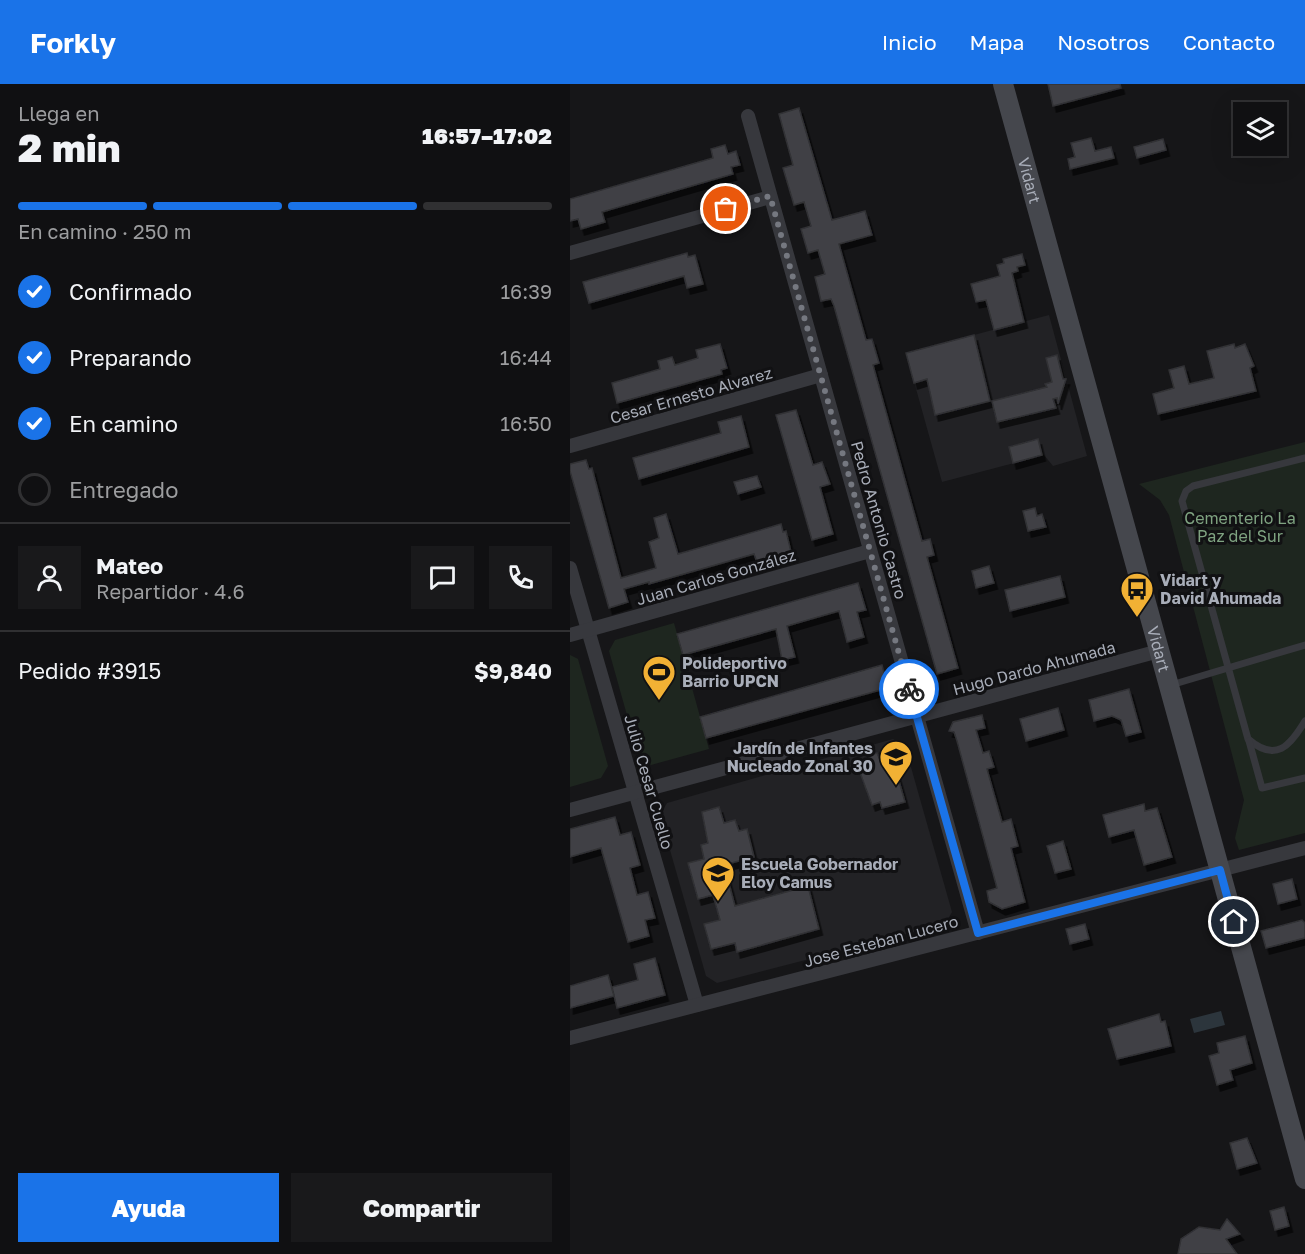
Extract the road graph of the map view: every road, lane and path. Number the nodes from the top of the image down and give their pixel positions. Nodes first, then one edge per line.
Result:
1 (1003, 84) edge
2 (748, 116) dead end
3 (770, 196) junction
4 (570, 253) edge
5 (821, 375) junction
6 (570, 446) edge
7 (1305, 458) edge
8 (870, 551) junction
9 (570, 568) edge
10 (588, 630) junction
11 (570, 635) edge
12 (1305, 645) edge
13 (1159, 651) junction
14 (1228, 669) junction
15 (1169, 686) junction
16 (917, 716) junction
17 (1305, 721) edge
18 (1248, 740) junction
19 (1305, 778) edge
20 (635, 792) junction
21 (570, 810) edge
22 (1305, 848) edge
23 (1220, 870) junction
24 (978, 933) junction
25 (697, 1005) junction
26 (570, 1038) edge
27 (1305, 1179) edge

1 - 13 street, Vidart
2 - 3 street, Pedro Antonio Castro
3 - 4 street
3 - 5 street, Pedro Antonio Castro
5 - 6 street, Cesar Ernesto Alvarez
5 - 8 street, Pedro Antonio Castro
7 - 14 lane
8 - 10 street, Juan Carlos González
8 - 16 street, Pedro Antonio Castro
9 - 10 street, Julio Cesar Cuello
10 - 11 street, Juan Carlos González
10 - 20 street, Julio Cesar Cuello
12 - 14 lane
13 - 15 street, Vidart
13 - 16 street, Hugo Dardo Ahumada
14 - 15 lane
14 - 18 lane
15 - 23 street, Vidart
16 - 20 street, Hugo Dardo Ahumada
16 - 24 street, Pedro Antonio Castro
17 - 18 lane
18 - 19 lane
20 - 21 street, Hugo Dardo Ahumada
20 - 25 street, Julio Cesar Cuello
22 - 23 street, Jose Esteban Lucero
23 - 24 street, Jose Esteban Lucero
23 - 27 street, Vidart
24 - 25 street, Jose Esteban Lucero
25 - 26 street, Jose Esteban Lucero

